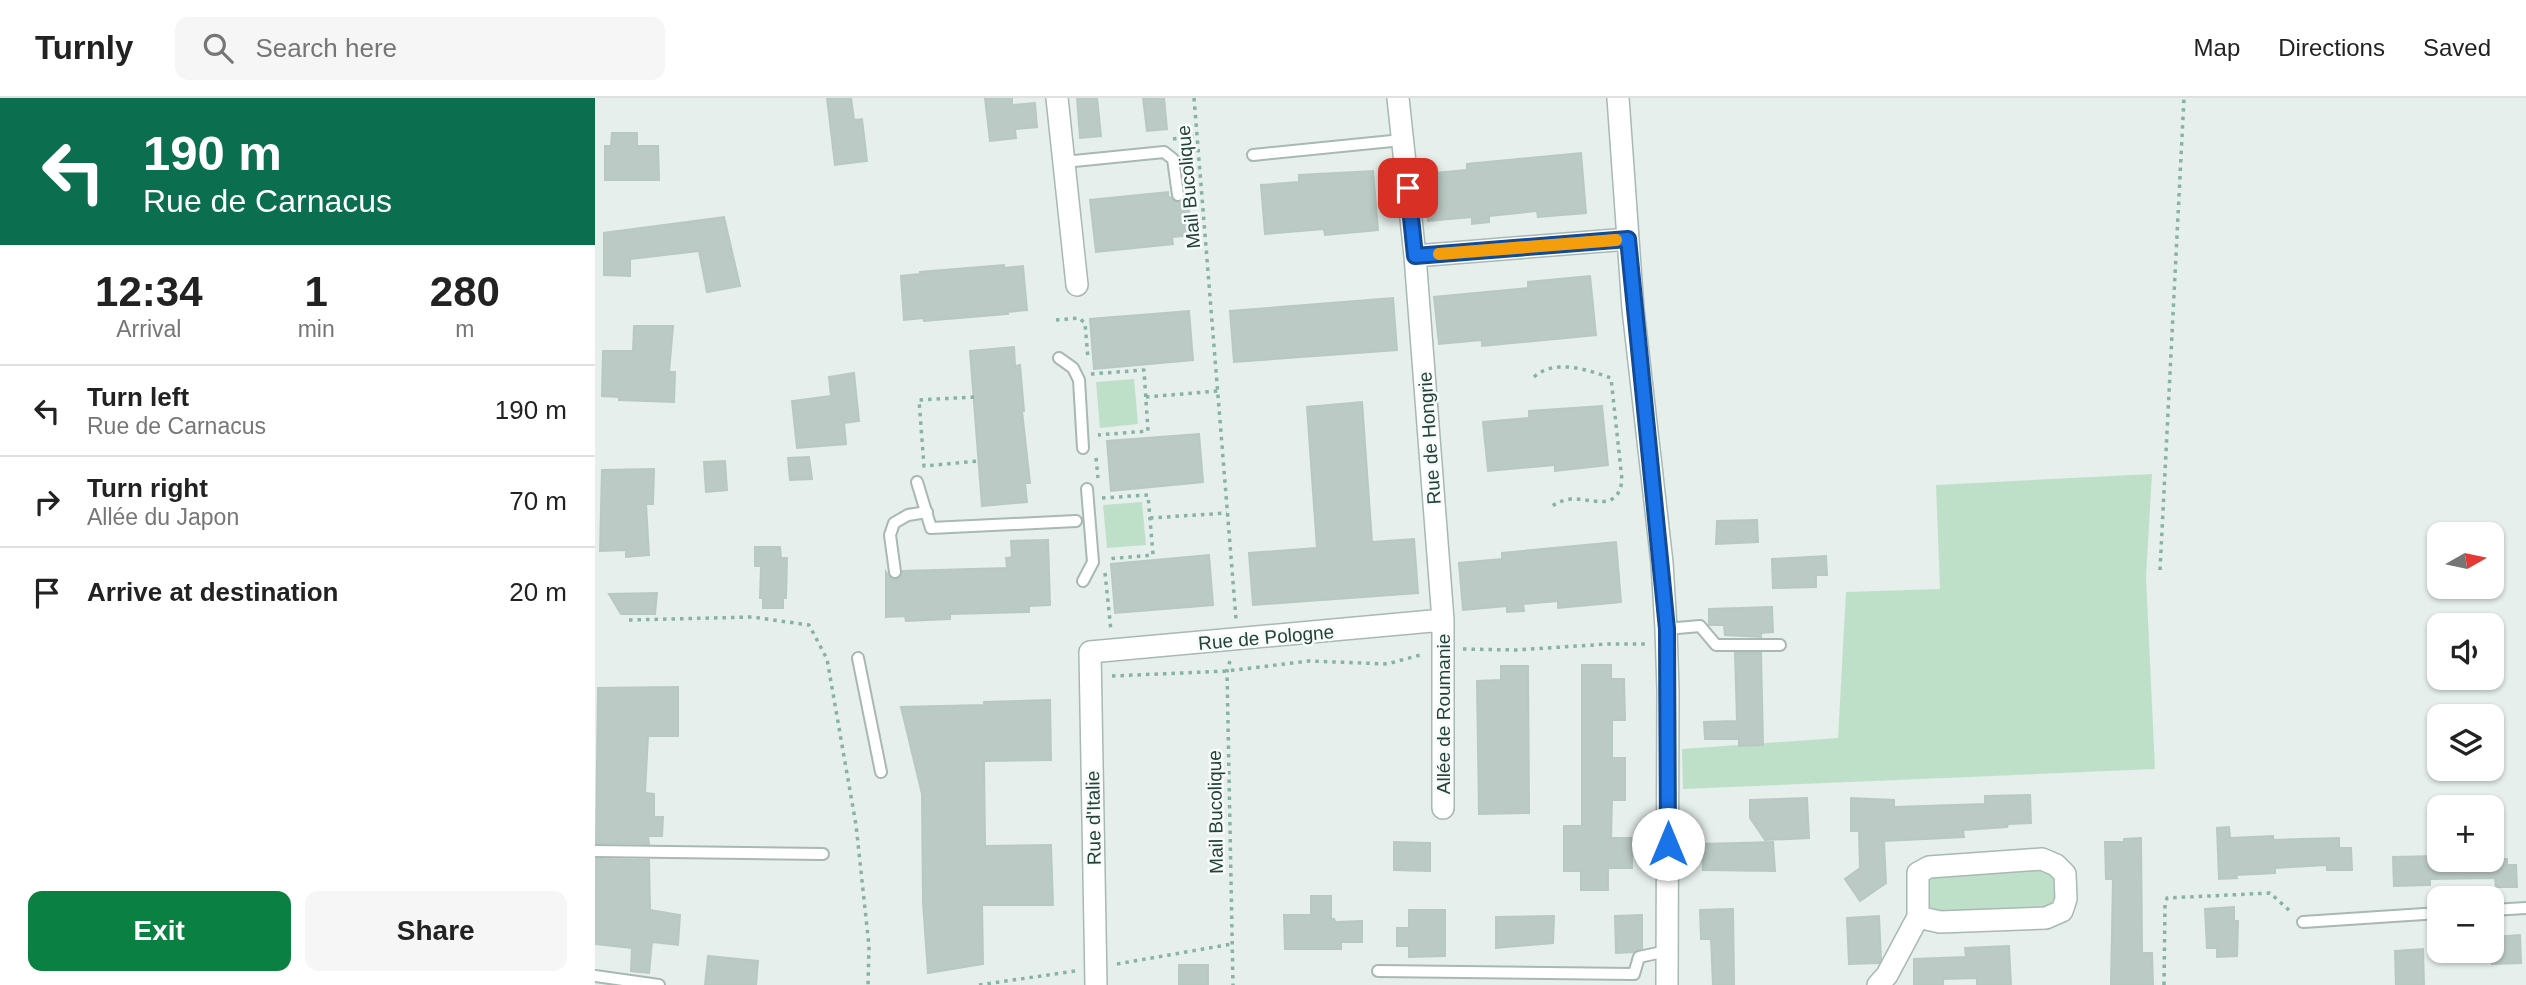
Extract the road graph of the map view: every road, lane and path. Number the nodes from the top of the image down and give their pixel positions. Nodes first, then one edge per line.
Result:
1 (1058, 98) edge
2 (1194, 98) edge
3 (1398, 98) edge
4 (1618, 98) edge
5 (2184, 98) edge
6 (1402, 141) junction
7 (1253, 155) dead end
8 (1064, 162) junction
9 (1178, 195) dead end
10 (1628, 239) junction
11 (1415, 256) junction
12 (1077, 285) dead end
13 (1056, 320) dead end
14 (1059, 358) dead end
15 (1088, 361) dead end
16 (1534, 377) dead end
17 (1090, 386) dead end
18 (1218, 391) junction
19 (974, 397) dead end
20 (1146, 397) junction
21 (1094, 435) dead end
22 (1083, 448) dead end
23 (1095, 448) dead end
24 (979, 461) dead end
25 (917, 482) dead end
26 (1093, 488) joint
27 (1100, 499) dead end
28 (1550, 507) dead end
29 (927, 513) junction
30 (1227, 513) junction
31 (1150, 518) junction
32 (1076, 521) dead end
33 (1104, 559) dead end
34 (2160, 570) dead end
35 (895, 572) dead end
36 (1105, 572) dead end
37 (1083, 581) dead end
38 (629, 620) dead end
39 (1443, 620) junction
40 (1667, 636) junction
41 (1237, 640) junction
42 (1780, 645) dead end
43 (1443, 649) junction
44 (1113, 650) junction
45 (1090, 652) joint
46 (858, 658) dead end
47 (1227, 671) junction
48 (1090, 678) junction
49 (880, 772) dead end
50 (1443, 808) dead end
51 (595, 851) edge
52 (823, 855) dead end
53 (2526, 908) edge
54 (2504, 909) edge
55 (2427, 914) edge
56 (1918, 917) junction
57 (2303, 922) joint
58 (1667, 951) junction
59 (1378, 971) dead end
60 (595, 976) edge
61 (659, 985) edge
62 (869, 985) edge
63 (1096, 985) edge
64 (1233, 985) edge
65 (1667, 985) edge
66 (1878, 985) edge
67 (2164, 985) edge

1 - 8 street
2 - 18 path, Mail Bucolique
3 - 6 street, Rue de Hongrie
4 - 10 street
5 - 34 path
6 - 7 lane
6 - 11 street, Rue de Hongrie
8 - 9 lane
8 - 12 street
10 - 11 street
10 - 40 street
11 - 39 street, Rue de Hongrie
13 - 15 path
14 - 22 lane
16 - 28 path
17 - 20 path
18 - 20 path
18 - 30 path, Mail Bucolique
19 - 24 path
20 - 21 path
23 - 26 path
25 - 29 lane
26 - 37 lane
27 - 31 path
29 - 32 lane
29 - 35 lane
30 - 31 path
30 - 41 path, Mail Bucolique
31 - 33 path
36 - 44 path
38 - 62 path
39 - 41 street, Rue de Pologne
39 - 43 street, Allée de Roumanie
40 - 42 lane
40 - 43 path
40 - 58 street
41 - 44 street, Rue de Pologne
41 - 47 path, Mail Bucolique
43 - 47 path
43 - 50 street, Allée de Roumanie
44 - 45 street, Rue de Pologne
45 - 48 street, Rue d'Italie
46 - 49 lane
47 - 48 path
47 - 64 path, Mail Bucolique
48 - 63 street, Rue d'Italie
51 - 52 lane
53 - 54 lane
55 - 57 lane
56 - 56 street
56 - 66 street
57 - 67 path
58 - 59 lane
58 - 65 street
60 - 61 lane

